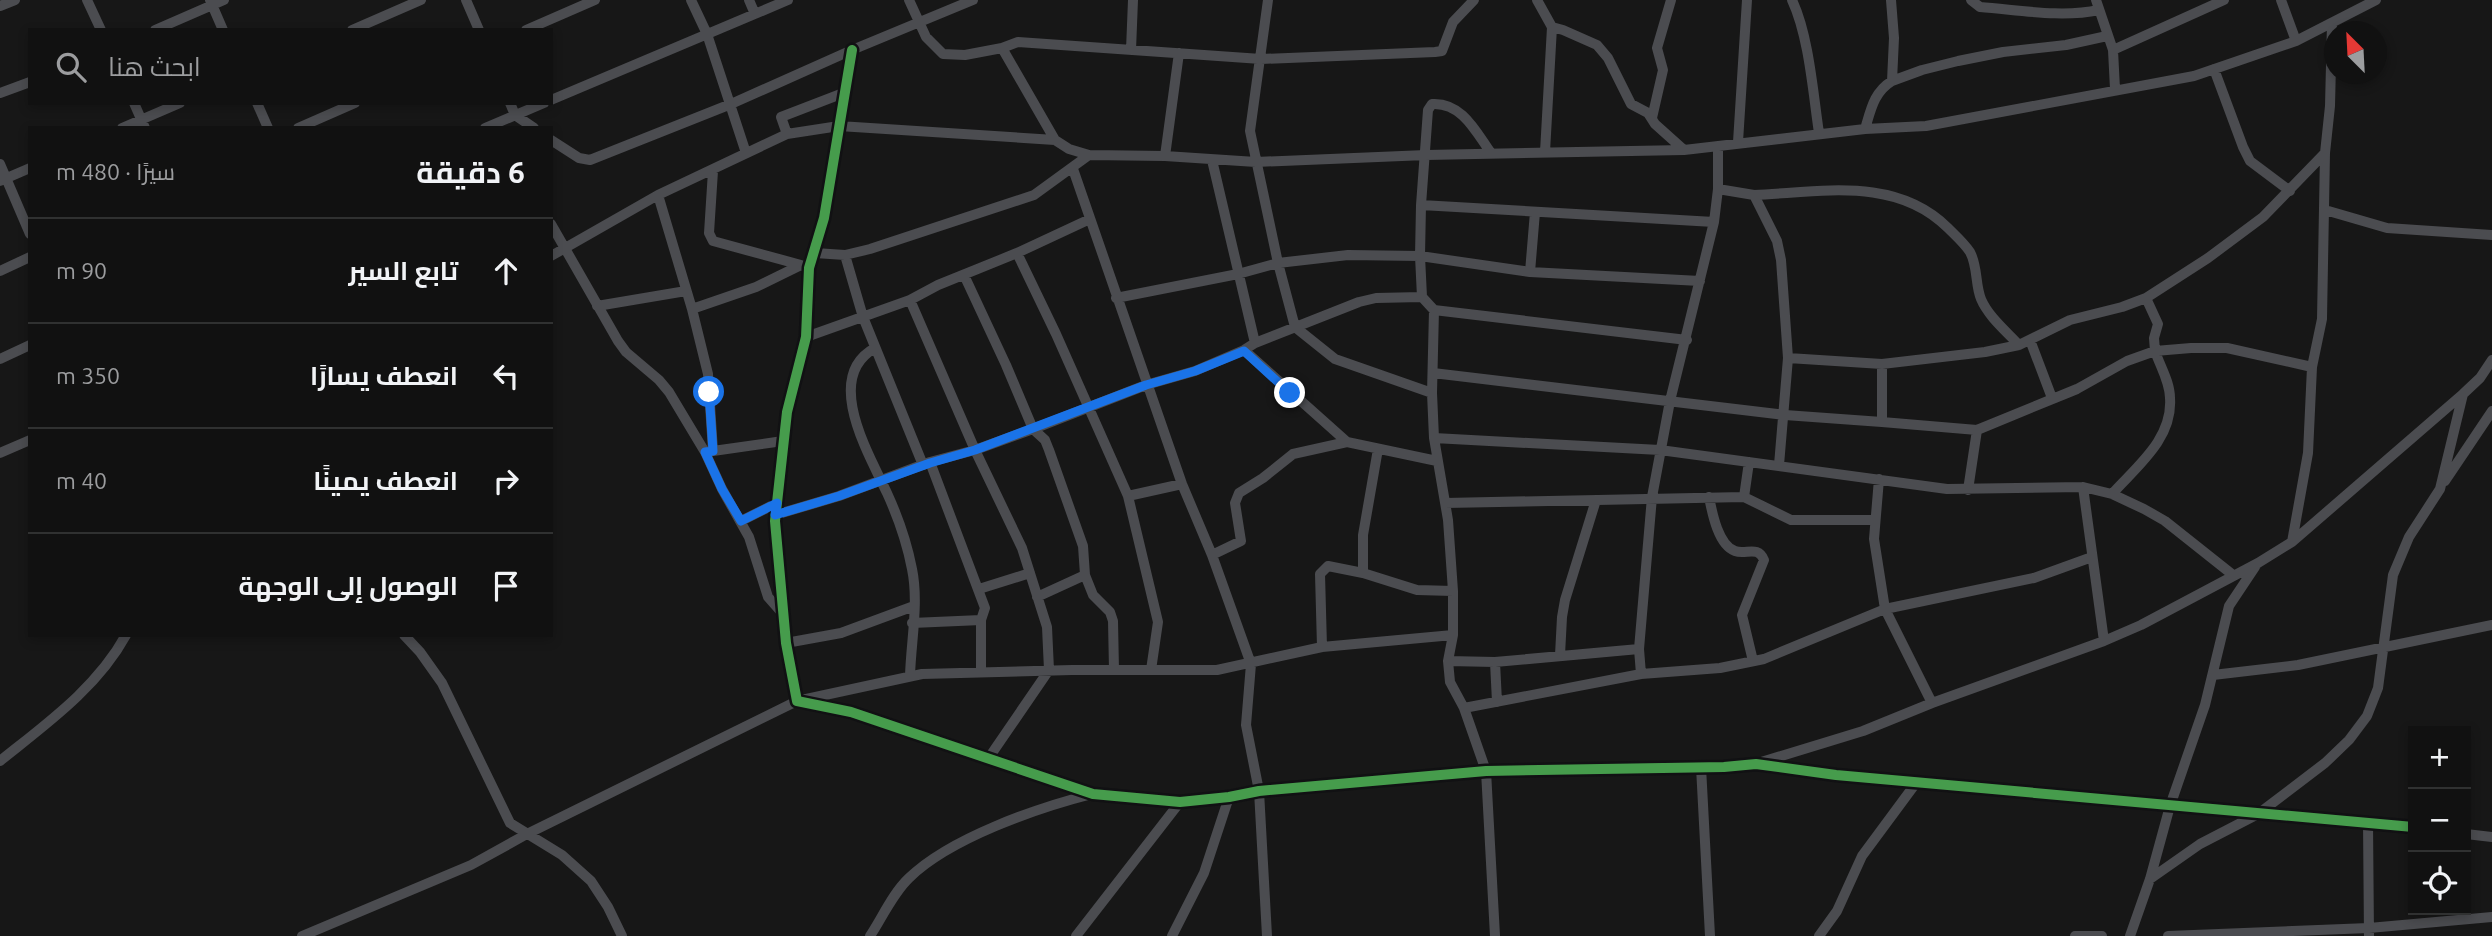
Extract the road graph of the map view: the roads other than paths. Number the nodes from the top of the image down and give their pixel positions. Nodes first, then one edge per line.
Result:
1 (15, 0) edge
2 (87, 0) edge
3 (224, 0) edge
4 (421, 0) edge
5 (466, 0) edge
6 (595, 0) edge
7 (691, 0) edge
8 (749, 0) edge
9 (788, 0) edge
10 (909, 0) edge
11 (973, 0) edge
12 (1133, 0) edge
13 (1268, 0) edge
14 (1474, 0) edge
15 (1537, 0) edge
16 (1671, 0) edge
17 (1747, 0) edge
18 (1792, 0) edge
19 (1891, 0) edge
20 (1971, 0) edge
21 (2224, 0) edge
22 (2281, 0) edge
23 (2376, 0) edge
24 (211, 3) edge
25 (2098, 5) edge
26 (2353, 5) edge
27 (0, 6) edge
28 (755, 14) junction
29 (2334, 21) edge
30 (919, 24) junction
31 (1552, 27) junction
32 (2324, 27) edge
33 (100, 28) edge
34 (159, 28) edge
35 (222, 28) edge
36 (357, 28) edge
37 (478, 28) edge
38 (531, 28) edge
39 (707, 34) junction
40 (2107, 36) junction
41 (2296, 41) junction
42 (1002, 48) junction
43 (852, 50) junction
44 (1131, 50) junction
45 (2113, 50) junction
46 (1179, 53) junction
47 (1261, 59) junction
48 (2214, 69) junction
49 (1892, 81) junction
50 (28, 83) edge
51 (2331, 84) edge
52 (2115, 89) junction
53 (846, 92) junction
54 (0, 93) edge
55 (553, 99) edge
56 (731, 104) junction
57 (135, 105) edge
58 (176, 105) edge
59 (258, 105) edge
60 (352, 105) edge
61 (511, 105) edge
62 (539, 105) edge
63 (515, 115) junction
64 (1652, 118) junction
65 (321, 123) edge
66 (143, 124) edge
67 (267, 126) edge
68 (490, 126) edge
69 (531, 126) edge
70 (839, 126) junction
71 (1865, 128) junction
72 (1819, 133) junction
73 (787, 134) junction
74 (553, 140) edge
75 (1055, 140) junction
76 (1738, 142) junction
77 (1718, 146) junction
78 (1684, 150) junction
79 (1545, 152) junction
80 (746, 153) junction
81 (1491, 153) junction
82 (2325, 153) junction
83 (1089, 155) junction
84 (1426, 155) junction
85 (1165, 156) junction
86 (1212, 160) junction
87 (1256, 162) junction
88 (0, 164) edge
89 (28, 169) edge
90 (1073, 169) junction
91 (713, 170) junction
92 (3, 180) edge
93 (1718, 189) junction
94 (2290, 191) junction
95 (658, 195) junction
96 (1754, 195) junction
97 (1421, 205) junction
98 (2325, 210) junction
99 (1535, 212) junction
100 (1090, 219) junction
101 (1714, 222) junction
102 (553, 228) edge
103 (28, 230) edge
104 (2492, 235) edge
105 (564, 248) junction
106 (815, 253) junction
107 (1017, 253) junction
108 (553, 255) edge
109 (845, 255) junction
110 (1420, 256) junction
111 (28, 258) edge
112 (1278, 262) junction
113 (805, 267) junction
114 (0, 271) edge
115 (1530, 272) junction
116 (1238, 274) junction
117 (964, 275) junction
118 (1700, 281) junction
119 (686, 291) junction
120 (1422, 297) junction
121 (1116, 298) junction
122 (2146, 298) junction
123 (910, 300) junction
124 (597, 306) junction
125 (692, 309) junction
126 (1434, 310) junction
127 (863, 317) junction
128 (1295, 327) junction
129 (806, 337) junction
130 (1686, 340) junction
131 (2024, 342) junction
132 (1255, 343) junction
133 (28, 346) edge
134 (875, 348) junction
135 (1244, 351) junction
136 (2155, 352) junction
137 (1788, 358) junction
138 (0, 359) edge
139 (2492, 360) edge
140 (1882, 364) junction
141 (2312, 367) junction
142 (2492, 370) edge
143 (1433, 373) junction
144 (2480, 378) junction
145 (1146, 385) junction
146 (1432, 393) junction
147 (2463, 394) junction
148 (2052, 398) junction
149 (1670, 401) junction
150 (1089, 407) junction
151 (2492, 411) edge
152 (1785, 415) junction
153 (1882, 422) junction
154 (1033, 429) junction
155 (1977, 430) junction
156 (1434, 438) junction
157 (28, 441) edge
158 (783, 441) junction
159 (1347, 442) junction
160 (975, 450) junction
161 (1378, 450) junction
162 (1660, 450) junction
163 (709, 452) junction
164 (0, 453) edge
165 (1437, 461) junction
166 (1749, 462) junction
167 (926, 464) junction
168 (1779, 465) junction
169 (1879, 479) junction
170 (879, 480) junction
171 (1182, 484) junction
172 (2083, 487) junction
173 (2440, 489) junction
174 (1968, 490) junction
175 (2112, 494) junction
176 (1128, 496) junction
177 (1651, 497) junction
178 (1709, 497) junction
179 (1744, 497) junction
180 (1596, 500) junction
181 (1445, 503) junction
182 (776, 509) junction
183 (1874, 520) junction
184 (741, 521) junction
185 (2292, 542) junction
186 (1212, 555) junction
187 (2092, 557) junction
188 (2258, 564) junction
189 (1030, 573) junction
190 (1363, 573) junction
191 (1085, 575) junction
192 (2233, 575) junction
193 (979, 589) junction
194 (1453, 591) junction
195 (1037, 597) junction
196 (915, 606) junction
197 (1885, 609) junction
198 (783, 614) junction
199 (981, 620) junction
200 (912, 623) junction
201 (2492, 625) edge
202 (1453, 635) junction
203 (125, 637) edge
204 (406, 637) edge
205 (2104, 641) junction
206 (786, 643) junction
207 (1322, 647) junction
208 (2383, 648) junction
209 (1639, 649) junction
210 (1560, 655) junction
211 (1448, 661) junction
212 (1753, 661) junction
213 (1495, 662) junction
214 (1251, 664) junction
215 (1049, 670) junction
216 (1114, 670) junction
217 (1152, 670) junction
218 (981, 673) junction
219 (1641, 674) junction
220 (2213, 675) junction
221 (910, 676) junction
222 (797, 701) junction
223 (1497, 702) junction
224 (1932, 703) junction
225 (1464, 708) junction
226 (988, 759) junction
227 (0, 761) edge
228 (1756, 764) junction
229 (1701, 767) junction
230 (1486, 771) junction
231 (1916, 783) junction
232 (1259, 791) junction
233 (1093, 793) junction
234 (1229, 797) junction
235 (1180, 802) junction
236 (2170, 806) junction
237 (2258, 814) junction
238 (2368, 822) junction
239 (2408, 826) edge
240 (527, 834) junction
241 (2471, 835) edge
242 (2492, 837) edge
243 (2150, 878) junction
244 (2492, 917) edge
245 (2369, 932) edge
246 (2325, 933) edge
247 (2234, 935) edge
248 (302, 936) edge
249 (622, 936) edge
250 (870, 936) edge
251 (1076, 936) edge
252 (1172, 936) edge
253 (1267, 936) edge
254 (1495, 936) edge
255 (1710, 936) edge
256 (1819, 936) edge
257 (2075, 936) edge
258 (2102, 936) edge
259 (2130, 936) edge
260 (2168, 936) edge

1 - 27 street
2 - 33 street
3 - 24 street
4 - 36 street
5 - 37 street
6 - 38 street
7 - 39 street
8 - 28 street
9 - 28 street
10 - 30 street
11 - 30 street
12 - 44 street
13 - 47 street
14 - 47 street
15 - 31 street
16 - 64 street
17 - 76 street
18 - 72 street
19 - 49 street
20 - 25 street
21 - 45 street
22 - 41 street
23 - 26 street
24 - 34 street
24 - 35 street
25 - 40 street
26 - 29 street
28 - 39 street
30 - 42 street
30 - 43 street
31 - 64 street
31 - 79 street
32 - 41 street
39 - 55 street
39 - 56 street
40 - 45 street
40 - 49 street
41 - 48 street
42 - 44 street
42 - 75 street
43 - 53 street
43 - 56 street
44 - 46 street
45 - 52 street
46 - 47 street
46 - 85 street
47 - 87 street
48 - 52 street
48 - 94 street
49 - 71 street
50 - 54 street
51 - 82 street
52 - 71 street
53 - 70 street
53 - 73 street
56 - 74 street
56 - 80 street
57 - 66 street
58 - 66 street
59 - 67 street
60 - 65 street
61 - 63 street
62 - 63 street
63 - 68 street
63 - 69 street
64 - 78 street
70 - 73 street
70 - 75 street
70 - 106 street
71 - 72 street
72 - 76 street
73 - 80 street
75 - 83 street
76 - 77 street
77 - 78 street
77 - 93 street
78 - 79 street
79 - 81 street
80 - 91 street
81 - 84 street
81 - 84 street
82 - 94 street
82 - 98 street
83 - 85 street
83 - 90 street
84 - 87 street
84 - 97 street
85 - 86 street
86 - 87 street
86 - 116 street
87 - 112 street
88 - 92 street
89 - 92 street
90 - 100 street
90 - 109 street
91 - 95 street
91 - 113 street
92 - 103 street
93 - 96 street
93 - 101 street
94 - 122 street
95 - 105 street
95 - 119 street
96 - 131 street
96 - 137 street
97 - 99 street
97 - 110 street
98 - 104 street
98 - 141 street
99 - 101 street
99 - 115 street
100 - 107 street
100 - 121 street
101 - 118 street
102 - 105 street
105 - 108 street
105 - 124 street
106 - 109 street
106 - 113 street
107 - 117 street
107 - 150 street
109 - 127 street
110 - 112 street
110 - 115 street
110 - 120 street
111 - 114 street
112 - 116 street
112 - 128 street
113 - 125 street
113 - 129 street
115 - 118 street
116 - 121 street
116 - 132 street
117 - 123 street
117 - 154 street
118 - 130 street
119 - 124 street
119 - 125 street
120 - 126 street
120 - 128 street
121 - 145 street
122 - 131 street
122 - 136 street
123 - 127 street
123 - 160 street
124 - 163 street
125 - 163 street
126 - 130 street
126 - 143 street
127 - 129 street
127 - 134 street
128 - 132 street
128 - 146 street
129 - 158 street
130 - 149 street
131 - 140 street
131 - 148 street
132 - 135 street
133 - 138 street
134 - 167 street
134 - 170 street
135 - 145 street
135 - 159 street
136 - 141 street
136 - 148 street
136 - 175 street
137 - 140 street
137 - 152 street
139 - 144 street
140 - 153 street
141 - 185 street
142 - 144 street
143 - 146 street
143 - 149 street
144 - 147 street
145 - 150 street
145 - 171 street
146 - 156 street
147 - 173 street
147 - 185 street
148 - 155 street
149 - 152 street
149 - 162 street
150 - 154 street
150 - 176 street
151 - 173 street
152 - 153 street
152 - 168 street
153 - 155 street
154 - 160 street
154 - 191 street
155 - 174 street
156 - 162 street
156 - 165 street
157 - 164 street
158 - 163 street
158 - 182 street
159 - 161 street
159 - 186 street
160 - 167 street
160 - 189 street
161 - 165 street
161 - 190 street
162 - 166 street
162 - 177 street
163 - 184 street
165 - 181 street
166 - 168 street
166 - 179 street
167 - 170 street
167 - 193 street
168 - 169 street
169 - 174 street
169 - 183 street
170 - 182 street
170 - 196 street
171 - 176 street
171 - 186 street
172 - 174 street
172 - 175 street
172 - 187 street
173 - 208 street
175 - 192 street
176 - 217 street
177 - 178 street
177 - 180 street
177 - 209 street
178 - 179 street
178 - 212 street
179 - 183 street
180 - 181 street
180 - 210 street
181 - 194 street
182 - 184 street
182 - 198 street
183 - 197 street
184 - 198 street
185 - 188 street
186 - 214 street
187 - 197 street
187 - 205 street
188 - 192 street
188 - 220 street
189 - 193 street
189 - 195 street
190 - 194 street
190 - 207 street
191 - 195 street
191 - 216 street
192 - 205 street
193 - 199 street
194 - 202 street
195 - 215 street
196 - 200 street
196 - 206 street
197 - 212 street
197 - 224 street
198 - 206 street
199 - 200 street
199 - 218 street
200 - 221 street
201 - 208 street
202 - 207 street
202 - 211 street
203 - 227 street
204 - 240 street
205 - 224 street
206 - 222 street
207 - 214 street
208 - 220 street
208 - 237 street
209 - 210 street
209 - 219 street
210 - 213 street
211 - 213 street
211 - 225 street
212 - 219 street
213 - 223 street
214 - 217 street
214 - 232 street
215 - 216 street
215 - 218 street
215 - 226 street
216 - 217 street
218 - 221 street
219 - 223 street
220 - 236 street
221 - 222 street
222 - 226 street
222 - 240 street
223 - 225 street
224 - 228 street
225 - 230 street
226 - 233 street
228 - 229 street
228 - 231 street
229 - 230 street
229 - 255 street
230 - 232 street
230 - 254 street
231 - 236 street
231 - 256 street
232 - 234 street
232 - 253 street
233 - 235 street
233 - 250 street
234 - 235 street
234 - 252 street
235 - 251 street
236 - 237 street
236 - 243 street
237 - 238 street
237 - 243 street
238 - 239 street
238 - 245 street
240 - 248 street
240 - 249 street
241 - 242 street
243 - 259 street
244 - 245 street
245 - 246 street
246 - 247 street
247 - 260 street
257 - 258 street

